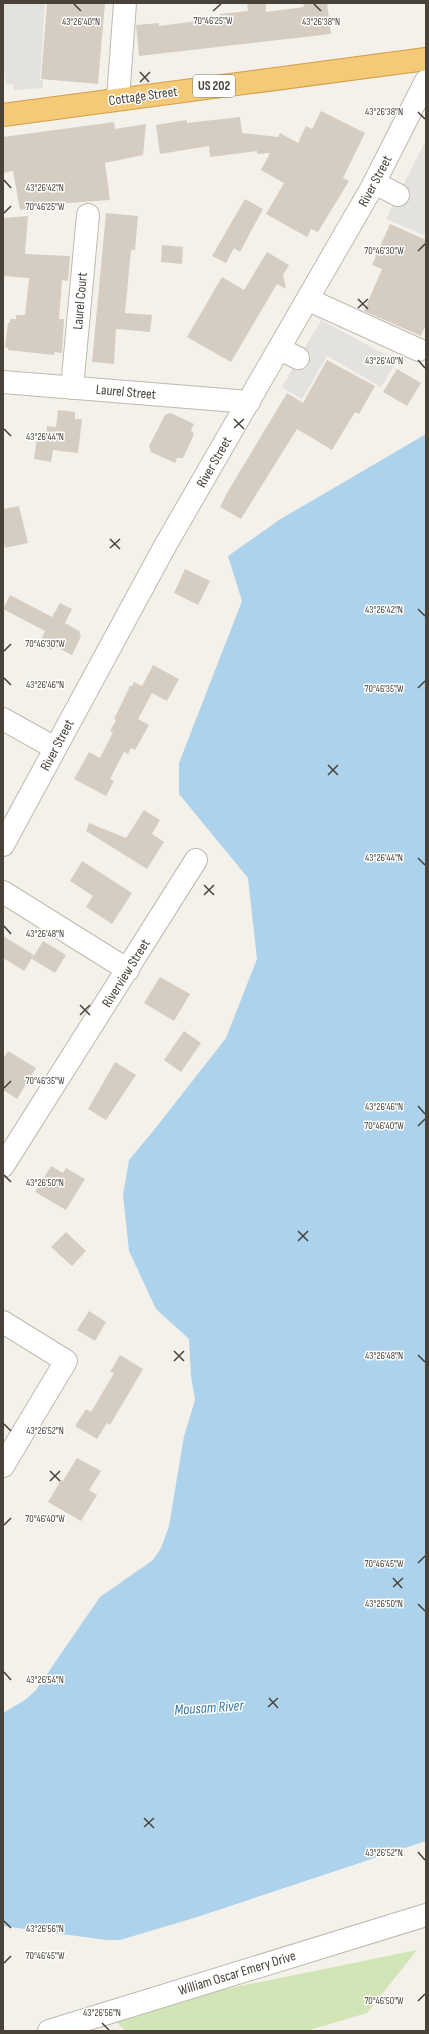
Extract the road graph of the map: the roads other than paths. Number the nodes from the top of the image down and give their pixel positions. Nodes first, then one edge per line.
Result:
1 (125, 3) edge
2 (426, 59) edge
3 (426, 81) edge
4 (118, 99) junction
5 (3, 114) edge
6 (375, 183) junction
7 (398, 194) dead end
8 (88, 215) dead end
9 (309, 300) junction
10 (419, 350) dead end
11 (3, 382) edge
12 (72, 388) junction
13 (249, 402) junction
14 (3, 719) edge
15 (56, 748) junction
16 (3, 845) edge
17 (196, 860) dead end
18 (3, 892) edge
19 (128, 970) junction
20 (3, 1166) edge
21 (3, 1322) edge
22 (3, 1466) edge
23 (426, 1914) edge
24 (49, 2031) edge

1 - 4 street
2 - 4 highway, Cottage Street / US 202
3 - 6 street, River Street
4 - 5 highway, Cottage Street / US 202
6 - 7 street
6 - 9 street, River Street
8 - 12 street, Laurel Court
9 - 10 street
9 - 13 street, River Street
11 - 12 street, Laurel Street
12 - 13 street, Laurel Street
13 - 15 street, River Street
14 - 15 street
15 - 16 street, River Street
17 - 19 street, Riverview Street
18 - 19 street
19 - 20 street, Riverview Street
21 - 22 street
23 - 24 street, William Oscar Emery Drive

